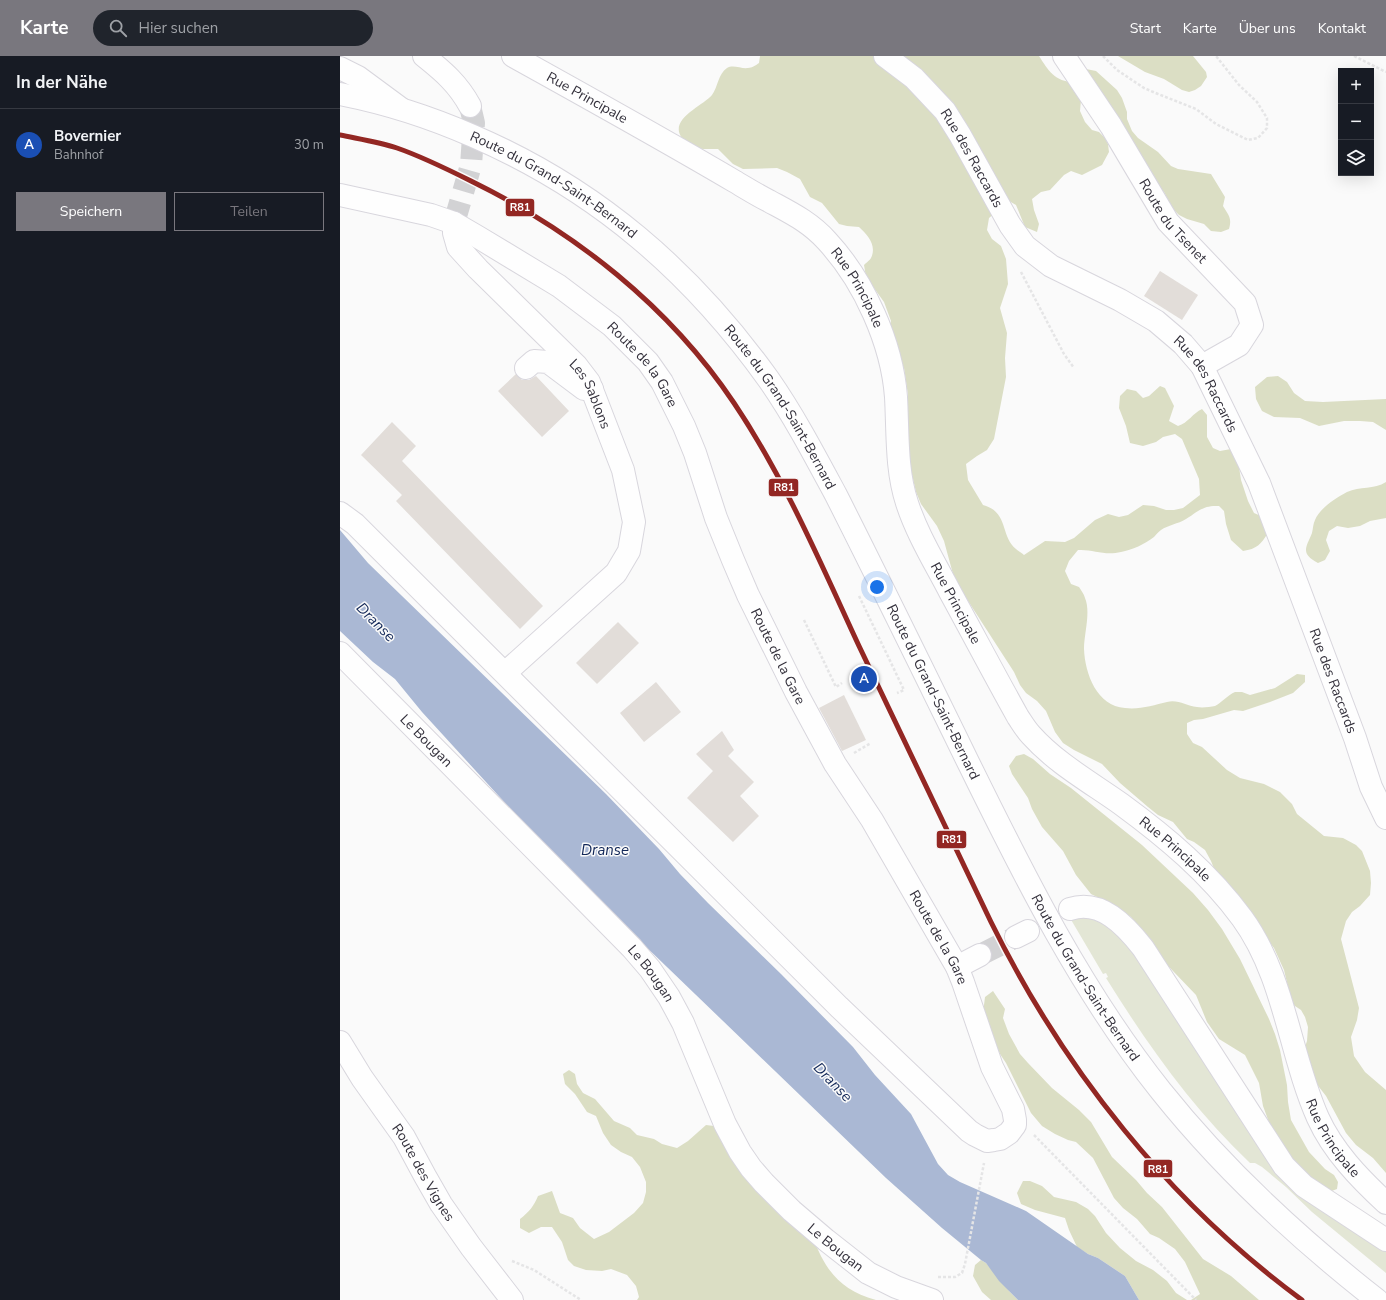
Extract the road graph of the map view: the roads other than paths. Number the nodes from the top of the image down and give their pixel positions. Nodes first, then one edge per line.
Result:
1 (424, 56) edge
2 (513, 56) edge
3 (885, 56) edge
4 (1064, 56) edge
5 (340, 68) edge
6 (340, 94) edge
7 (470, 106) tunnel mouth
8 (401, 109) junction
9 (340, 195) edge
10 (454, 223) junction
11 (1202, 366) junction
12 (526, 368) dead end
13 (592, 390) junction
14 (340, 513) edge
15 (340, 653) edge
16 (505, 673) junction
17 (1386, 818) edge
18 (1070, 909) dead end
19 (980, 955) tunnel mouth
20 (957, 967) junction
21 (340, 1042) edge
22 (1386, 1203) edge
23 (1386, 1240) edge
24 (512, 1300) edge
25 (932, 1300) edge
26 (1377, 1300) edge

1 - 7 street
2 - 22 street, Rue Principale
3 - 11 street, Rue des Raccards
4 - 11 street, Route du Tsenet
5 - 8 street
6 - 8 street, Route du Grand-Saint-Bernard
8 - 26 street, Route du Grand-Saint-Bernard
9 - 10 street
10 - 13 street, Les Sablons
10 - 20 street, Route de la Gare
11 - 17 street, Rue des Raccards
12 - 13 street
13 - 16 street, Les Sablons
14 - 16 street
15 - 25 street, Le Bougan
16 - 20 street, Route de la Gare
18 - 23 street
19 - 20 street
21 - 24 street, Route des Vignes

